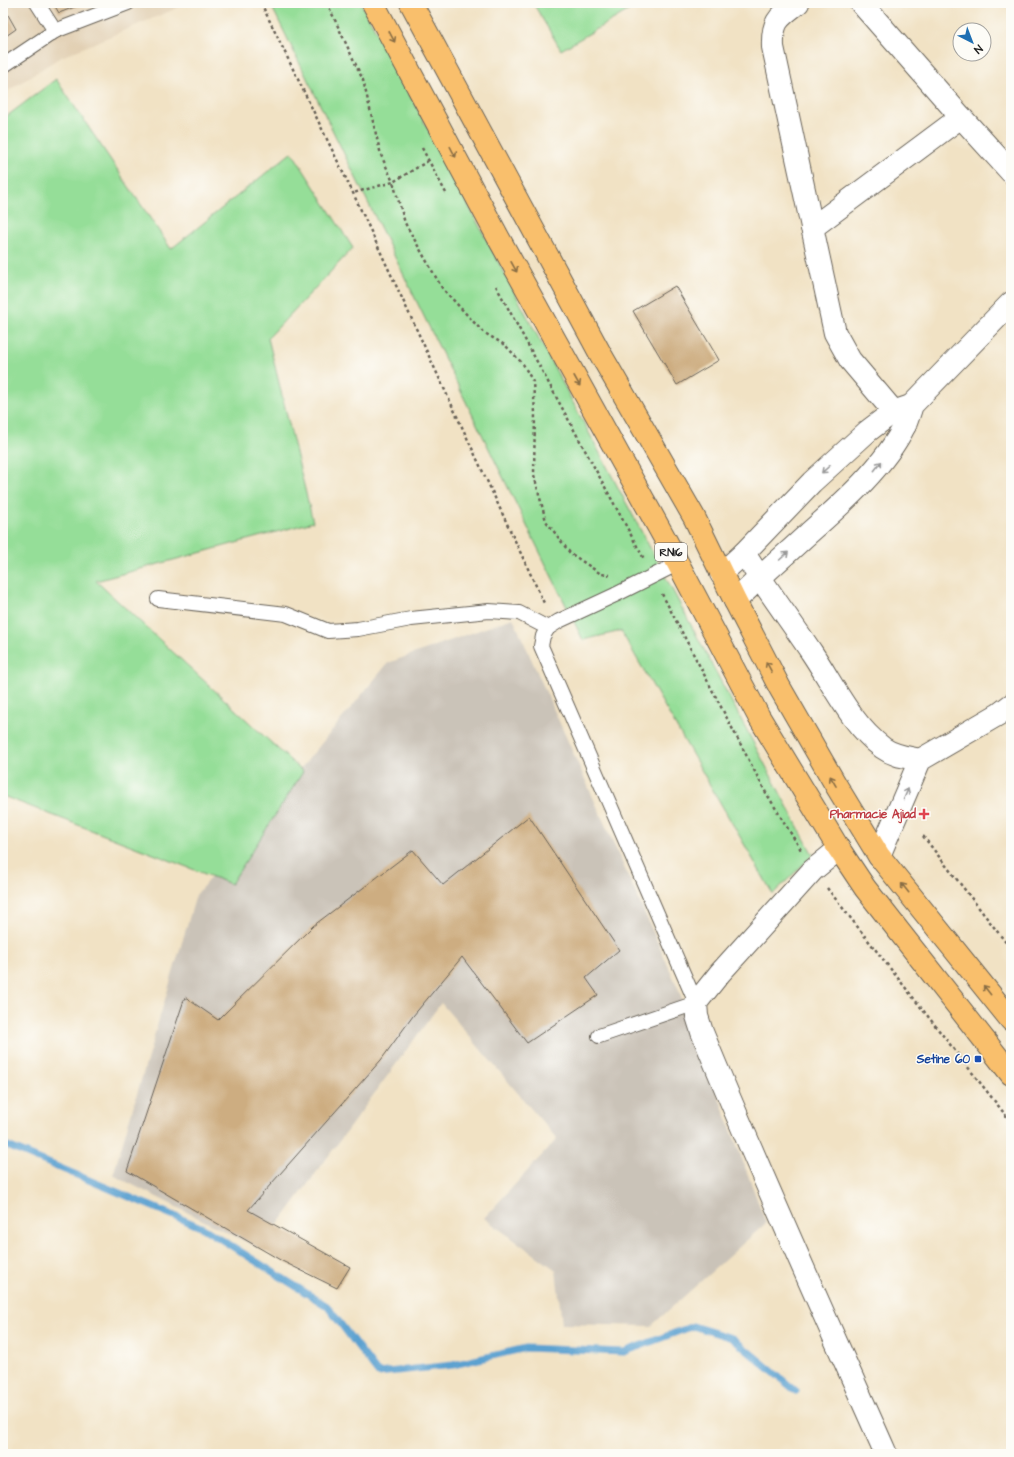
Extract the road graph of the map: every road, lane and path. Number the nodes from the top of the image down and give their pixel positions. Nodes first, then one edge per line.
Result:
1 (37, 3) edge
2 (128, 3) edge
3 (260, 3) edge
4 (327, 3) edge
5 (373, 3) edge
6 (411, 3) edge
7 (798, 3) edge
8 (861, 3) edge
9 (55, 32) junction
10 (3, 66) edge
11 (961, 117) junction
12 (428, 161) dead end
13 (1011, 172) edge
14 (393, 182) junction
15 (353, 193) junction
16 (812, 228) junction
17 (1011, 303) edge
18 (904, 414) junction
19 (744, 553) junction
20 (677, 564) junction
21 (721, 574) junction
22 (760, 578) junction
23 (624, 590) junction
24 (158, 599) dead end
25 (735, 601) junction
26 (551, 626) junction
27 (1007, 710) edge
28 (920, 760) junction
29 (923, 836) dead end
30 (839, 849) junction
31 (879, 856) junction
32 (1011, 949) edge
33 (696, 1003) junction
34 (1011, 1020) edge
35 (599, 1036) dead end
36 (1011, 1074) edge
37 (886, 1454) edge

1 - 9 lane
2 - 9 lane
3 - 15 path
4 - 14 path
5 -> 20 highway, RN16
6 - 21 highway, RN16
7 - 16 street
8 - 11 street
9 - 10 lane
11 - 13 street
11 - 16 street
12 - 14 path
14 - 15 path
14 - 23 path
15 - 26 path
16 - 18 street
17 - 18 street
18 -> 19 street
22 -> 18 street
19 - 21 street
19 - 22 street
20 - 23 lane
20 - 30 highway, RN16
21 - 25 highway, RN16
22 - 25 street
22 - 28 street
23 - 26 lane
24 - 26 lane
31 -> 25 highway, RN16
26 - 33 lane
27 - 28 street
31 -> 28 street
29 - 32 path
30 - 33 street
30 - 36 highway, RN16
34 -> 31 highway, RN16
33 - 35 lane
33 - 37 street

